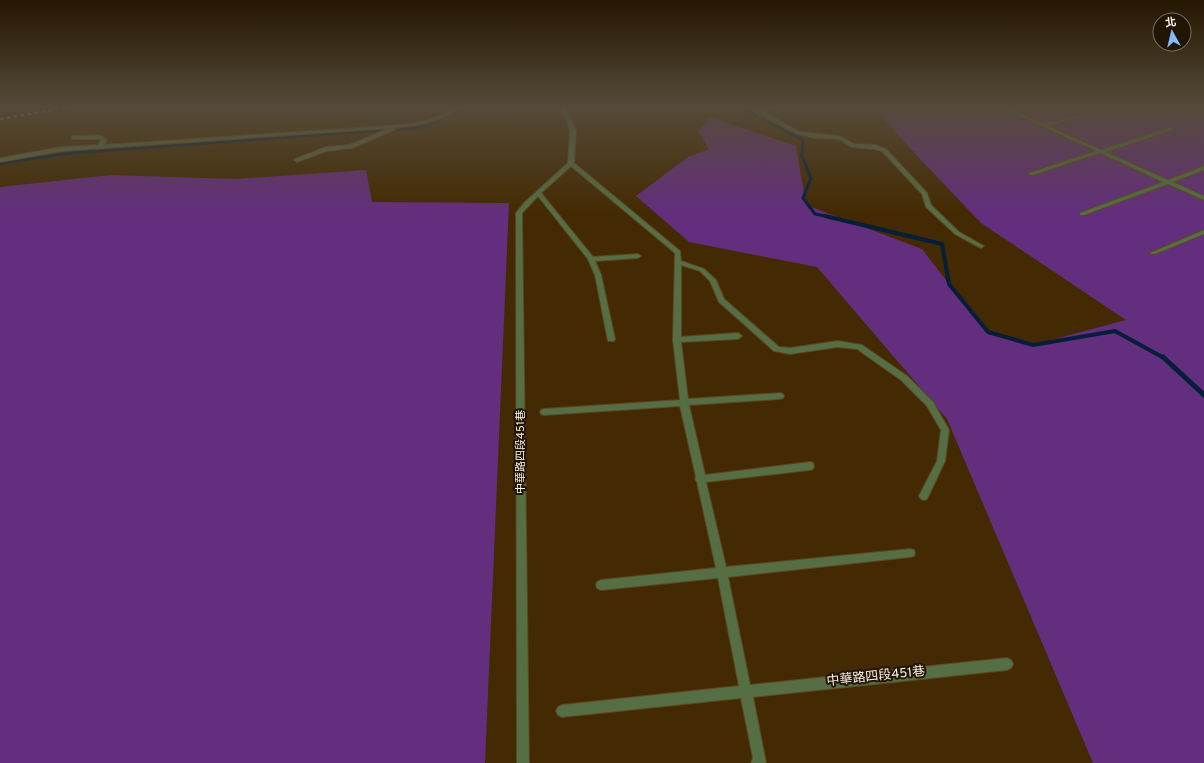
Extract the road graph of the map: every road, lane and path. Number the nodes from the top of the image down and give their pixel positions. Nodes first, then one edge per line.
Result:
1 (103, 142) edge
2 (165, 142) edge
3 (362, 142) edge
4 (572, 142) edge
5 (846, 142) edge
6 (1079, 142) edge
7 (1130, 142) edge
8 (100, 146) junction
9 (1101, 151) junction
10 (0, 160) edge
11 (297, 160) dead end
12 (571, 163) junction
13 (1204, 168) edge
14 (1031, 174) dead end
15 (1167, 181) junction
16 (538, 193) junction
17 (1204, 198) edge
18 (1082, 214) dead end
19 (1204, 232) edge
20 (981, 246) dead end
21 (1153, 253) dead end
22 (638, 256) dead end
23 (591, 259) junction
24 (678, 262) junction
25 (738, 336) dead end
26 (611, 339) dead end
27 (678, 340) junction
28 (780, 396) dead end
29 (684, 402) junction
30 (544, 412) dead end
31 (810, 466) dead end
32 (700, 479) junction
33 (924, 496) dead end
34 (910, 553) dead end
35 (722, 572) junction
36 (601, 585) dead end
37 (1007, 664) dead end
38 (746, 691) junction
39 (562, 710) dead end
40 (523, 763) edge
41 (757, 763) edge

1 - 8 lane
2 - 8 lane
3 - 11 lane
4 - 12 lane
5 - 20 lane
6 - 9 lane
7 - 9 lane
8 - 10 lane
9 - 14 lane
9 - 15 lane
12 - 16 lane, 中華路四段451巷
12 - 24 lane
13 - 15 lane
15 - 17 lane
15 - 18 lane
16 - 23 lane
16 - 40 lane, 中華路四段451巷
19 - 21 lane
22 - 23 lane
23 - 26 lane
24 - 27 lane
24 - 33 lane
25 - 27 lane
27 - 29 lane
28 - 29 lane
29 - 30 lane
29 - 32 lane
31 - 32 lane
32 - 35 lane
34 - 35 lane
35 - 36 lane
35 - 38 lane
37 - 38 lane, 中華路四段451巷
38 - 39 lane, 中華路四段451巷
38 - 41 lane

